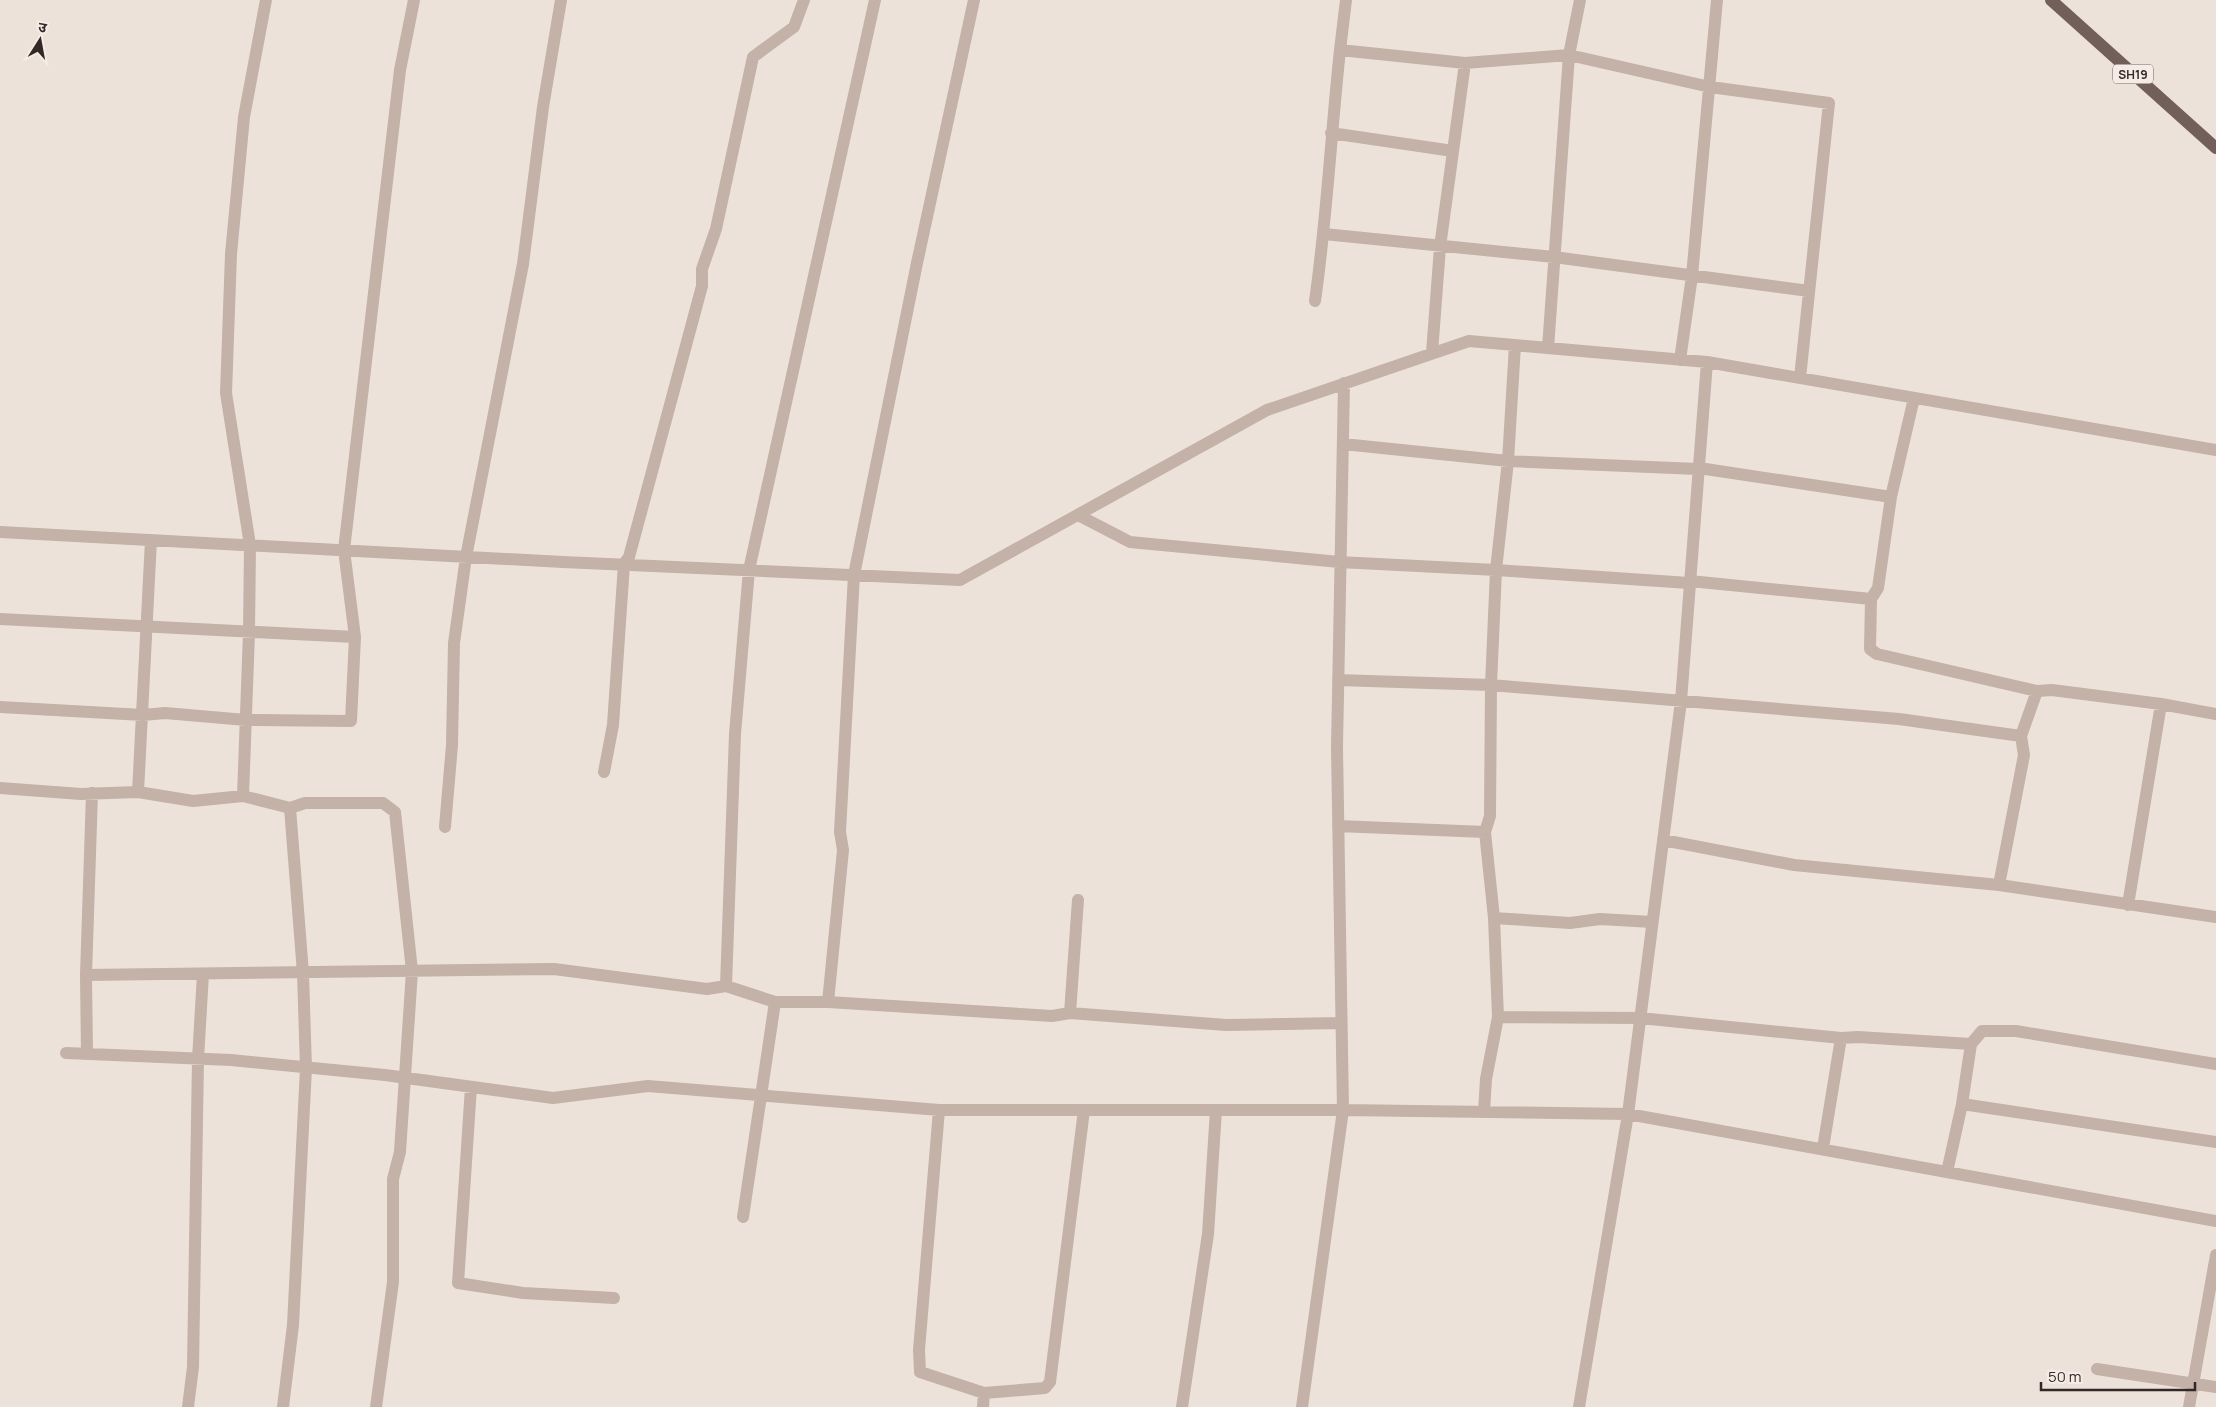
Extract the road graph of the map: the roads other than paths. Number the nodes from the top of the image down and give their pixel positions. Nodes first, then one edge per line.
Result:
1 (266, 0) edge
2 (414, 0) edge
3 (561, 0) edge
4 (804, 0) edge
5 (875, 0) edge
6 (974, 0) edge
7 (1346, 0) edge
8 (1580, 0) edge
9 (1718, 0) edge
10 (2051, 0) edge
11 (1340, 50) junction
12 (1570, 56) junction
13 (1465, 63) junction
14 (1710, 87) junction
15 (1331, 133) junction
16 (2216, 148) edge
17 (1452, 151) junction
18 (1324, 234) junction
19 (1440, 247) junction
20 (1554, 257) junction
21 (1692, 276) junction
22 (1809, 290) junction
23 (1315, 300) dead end
24 (1515, 345) junction
25 (1548, 348) junction
26 (1432, 353) junction
27 (1680, 360) junction
28 (1707, 362) junction
29 (1800, 378) junction
30 (1344, 383) junction
31 (1914, 398) junction
32 (1343, 444) junction
33 (2216, 450) edge
34 (1508, 461) junction
35 (1699, 468) junction
36 (1891, 497) junction
37 (1078, 514) junction
38 (0, 532) edge
39 (150, 540) junction
40 (250, 545) junction
41 (344, 550) junction
42 (466, 556) junction
43 (1340, 561) junction
44 (624, 564) junction
45 (749, 570) junction
46 (1496, 570) junction
47 (854, 575) junction
48 (1690, 581) junction
49 (1871, 600) junction
50 (0, 619) edge
51 (147, 626) junction
52 (249, 633) junction
53 (355, 637) junction
54 (1338, 680) junction
55 (1491, 685) junction
56 (2036, 692) junction
57 (1681, 701) junction
58 (2161, 704) junction
59 (0, 706) edge
60 (2216, 714) edge
61 (143, 715) junction
62 (246, 720) junction
63 (2021, 736) junction
64 (604, 772) dead end
65 (0, 788) edge
66 (138, 792) junction
67 (92, 793) junction
68 (243, 796) junction
69 (290, 808) junction
70 (1338, 826) junction
71 (445, 827) dead end
72 (1486, 832) junction
73 (1663, 840) junction
74 (1999, 885) junction
75 (1078, 900) dead end
76 (2128, 905) junction
77 (2216, 917) edge
78 (1494, 918) junction
79 (1652, 922) junction
80 (412, 971) junction
81 (203, 974) junction
82 (303, 974) junction
83 (86, 976) junction
84 (726, 986) junction
85 (775, 1002) junction
86 (828, 1002) junction
87 (1070, 1013) junction
88 (1498, 1016) junction
89 (1640, 1018) junction
90 (1341, 1023) junction
91 (1841, 1038) junction
92 (1972, 1044) junction
93 (66, 1052) dead end
94 (87, 1054) junction
95 (198, 1059) junction
96 (2216, 1064) edge
97 (306, 1068) junction
98 (405, 1078) junction
99 (471, 1087) junction
100 (760, 1096) junction
101 (1962, 1104) junction
102 (939, 1110) junction
103 (1084, 1110) junction
104 (1216, 1110) junction
105 (1343, 1110) junction
106 (1484, 1112) junction
107 (1628, 1114) junction
108 (2216, 1142) edge
109 (1823, 1148) junction
110 (1947, 1172) junction
111 (743, 1217) dead end
112 (2216, 1221) edge
113 (2216, 1255) edge
114 (614, 1298) dead end
115 (2097, 1369) dead end
116 (2194, 1383) junction
117 (2216, 1387) edge
118 (984, 1393) junction
119 (188, 1407) edge
120 (283, 1407) edge
121 (376, 1407) edge
122 (982, 1407) edge
123 (1182, 1407) edge
124 (1302, 1407) edge
125 (1579, 1407) edge
126 (2189, 1407) edge

1 - 40 street
2 - 41 street
3 - 42 street
4 - 44 street
5 - 45 street
6 - 47 street
7 - 11 street
8 - 12 street
9 - 14 street
10 - 16 main road, SH19
11 - 13 street
11 - 15 street
12 - 13 street
12 - 14 street
12 - 20 street
13 - 17 street
14 - 21 street
14 - 22 street
15 - 17 street
15 - 18 street
17 - 19 street
18 - 19 street
18 - 23 street
19 - 20 street
19 - 26 street
20 - 21 street
20 - 25 street
21 - 22 street
21 - 27 street
22 - 29 street
24 - 25 street
24 - 26 street
24 - 34 street
25 - 27 street
26 - 30 street
27 - 28 street
28 - 29 street
28 - 35 street
29 - 31 street
30 - 32 street
30 - 37 street
31 - 33 street
31 - 36 street
32 - 34 street
32 - 43 street
34 - 35 street
34 - 46 street
35 - 36 street
35 - 48 street
36 - 49 street
37 - 43 street
37 - 47 street
38 - 39 street
39 - 40 street
39 - 51 street
40 - 41 street
40 - 52 street
41 - 42 street
41 - 53 street
42 - 44 street
42 - 71 street
43 - 46 street
43 - 54 street
44 - 45 street
44 - 64 street
45 - 47 street
45 - 84 street
46 - 48 street
46 - 55 street
47 - 86 street
48 - 49 street
48 - 57 street
49 - 56 street
50 - 51 street
51 - 52 street
51 - 61 street
52 - 53 street
52 - 62 street
53 - 62 street
54 - 55 street
54 - 70 street
55 - 57 street
55 - 72 street
56 - 58 street
56 - 63 street
57 - 63 street
57 - 73 street
58 - 60 street
58 - 76 street
59 - 61 street
61 - 62 street
61 - 66 street
62 - 68 street
63 - 74 street
65 - 67 street
66 - 67 street
66 - 68 street
67 - 83 street
68 - 69 street
69 - 80 street
69 - 82 street
70 - 72 street
70 - 90 street
72 - 78 street
73 - 74 street
73 - 79 street
74 - 76 street
75 - 87 street
76 - 77 street
78 - 79 street
78 - 88 street
79 - 89 street
80 - 82 street
80 - 84 street
80 - 98 street
81 - 82 street
81 - 83 street
81 - 95 street
82 - 97 street
83 - 94 street
84 - 85 street
85 - 86 street
85 - 100 street
86 - 87 street
87 - 90 street
88 - 89 street
88 - 106 street
89 - 91 street
89 - 107 street
90 - 105 street
91 - 92 street
91 - 109 street
92 - 96 street
92 - 101 street
93 - 94 street
94 - 95 street
95 - 97 street
95 - 119 street
97 - 98 street
97 - 120 street
98 - 99 street
98 - 121 street
99 - 100 street
99 - 114 street
100 - 102 street
100 - 111 street
101 - 108 street
101 - 110 street
102 - 103 street
102 - 118 street
103 - 104 street
103 - 118 street
104 - 105 street
104 - 123 street
105 - 106 street
105 - 124 street
106 - 107 street
107 - 109 street
107 - 125 street
109 - 110 street
110 - 112 street
113 - 116 street
115 - 116 street
116 - 117 street
116 - 126 street
118 - 122 street

